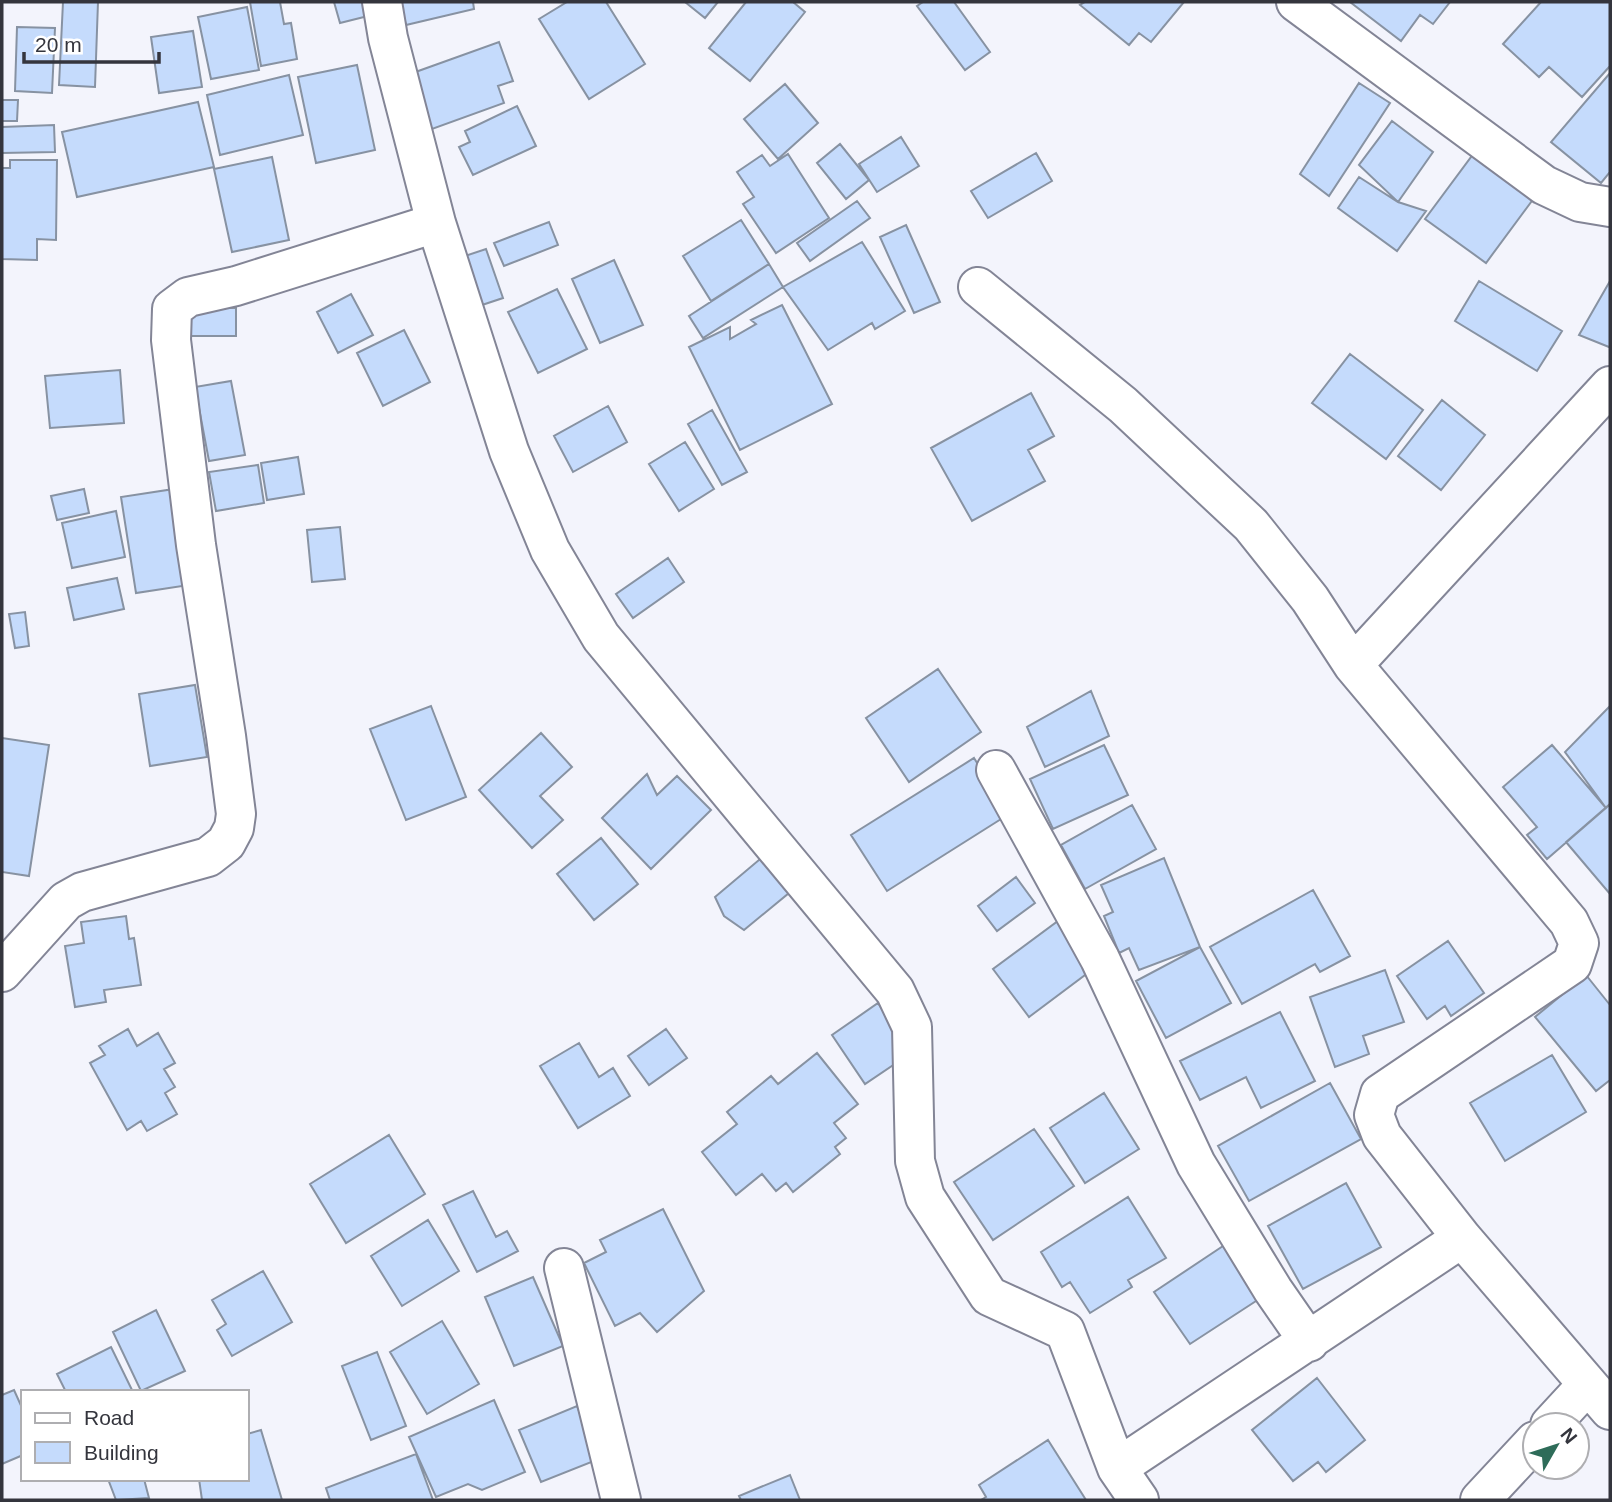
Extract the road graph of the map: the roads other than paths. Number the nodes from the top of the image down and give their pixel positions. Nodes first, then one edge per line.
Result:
1 (382, 2) edge
2 (1296, 2) edge
3 (1610, 207) edge
4 (436, 223) junction
5 (978, 287) dead end
6 (1610, 386) edge
7 (1353, 665) junction
8 (996, 770) dead end
9 (2, 972) edge
10 (1462, 1238) junction
11 (564, 1268) dead end
12 (1309, 1342) junction
13 (1598, 1398) edge
14 (1575, 1411) edge
15 (1521, 1456) edge
16 (1117, 1468) junction
17 (621, 1500) edge
18 (1139, 1500) edge
19 (1480, 1500) edge

1 - 4 street
2 - 3 street
4 - 9 street
4 - 16 street
5 - 7 street
6 - 7 street
7 - 10 street
8 - 12 street
10 - 12 street
10 - 13 street
11 - 17 street
12 - 16 street
13 - 14 street
15 - 19 street
16 - 18 street

